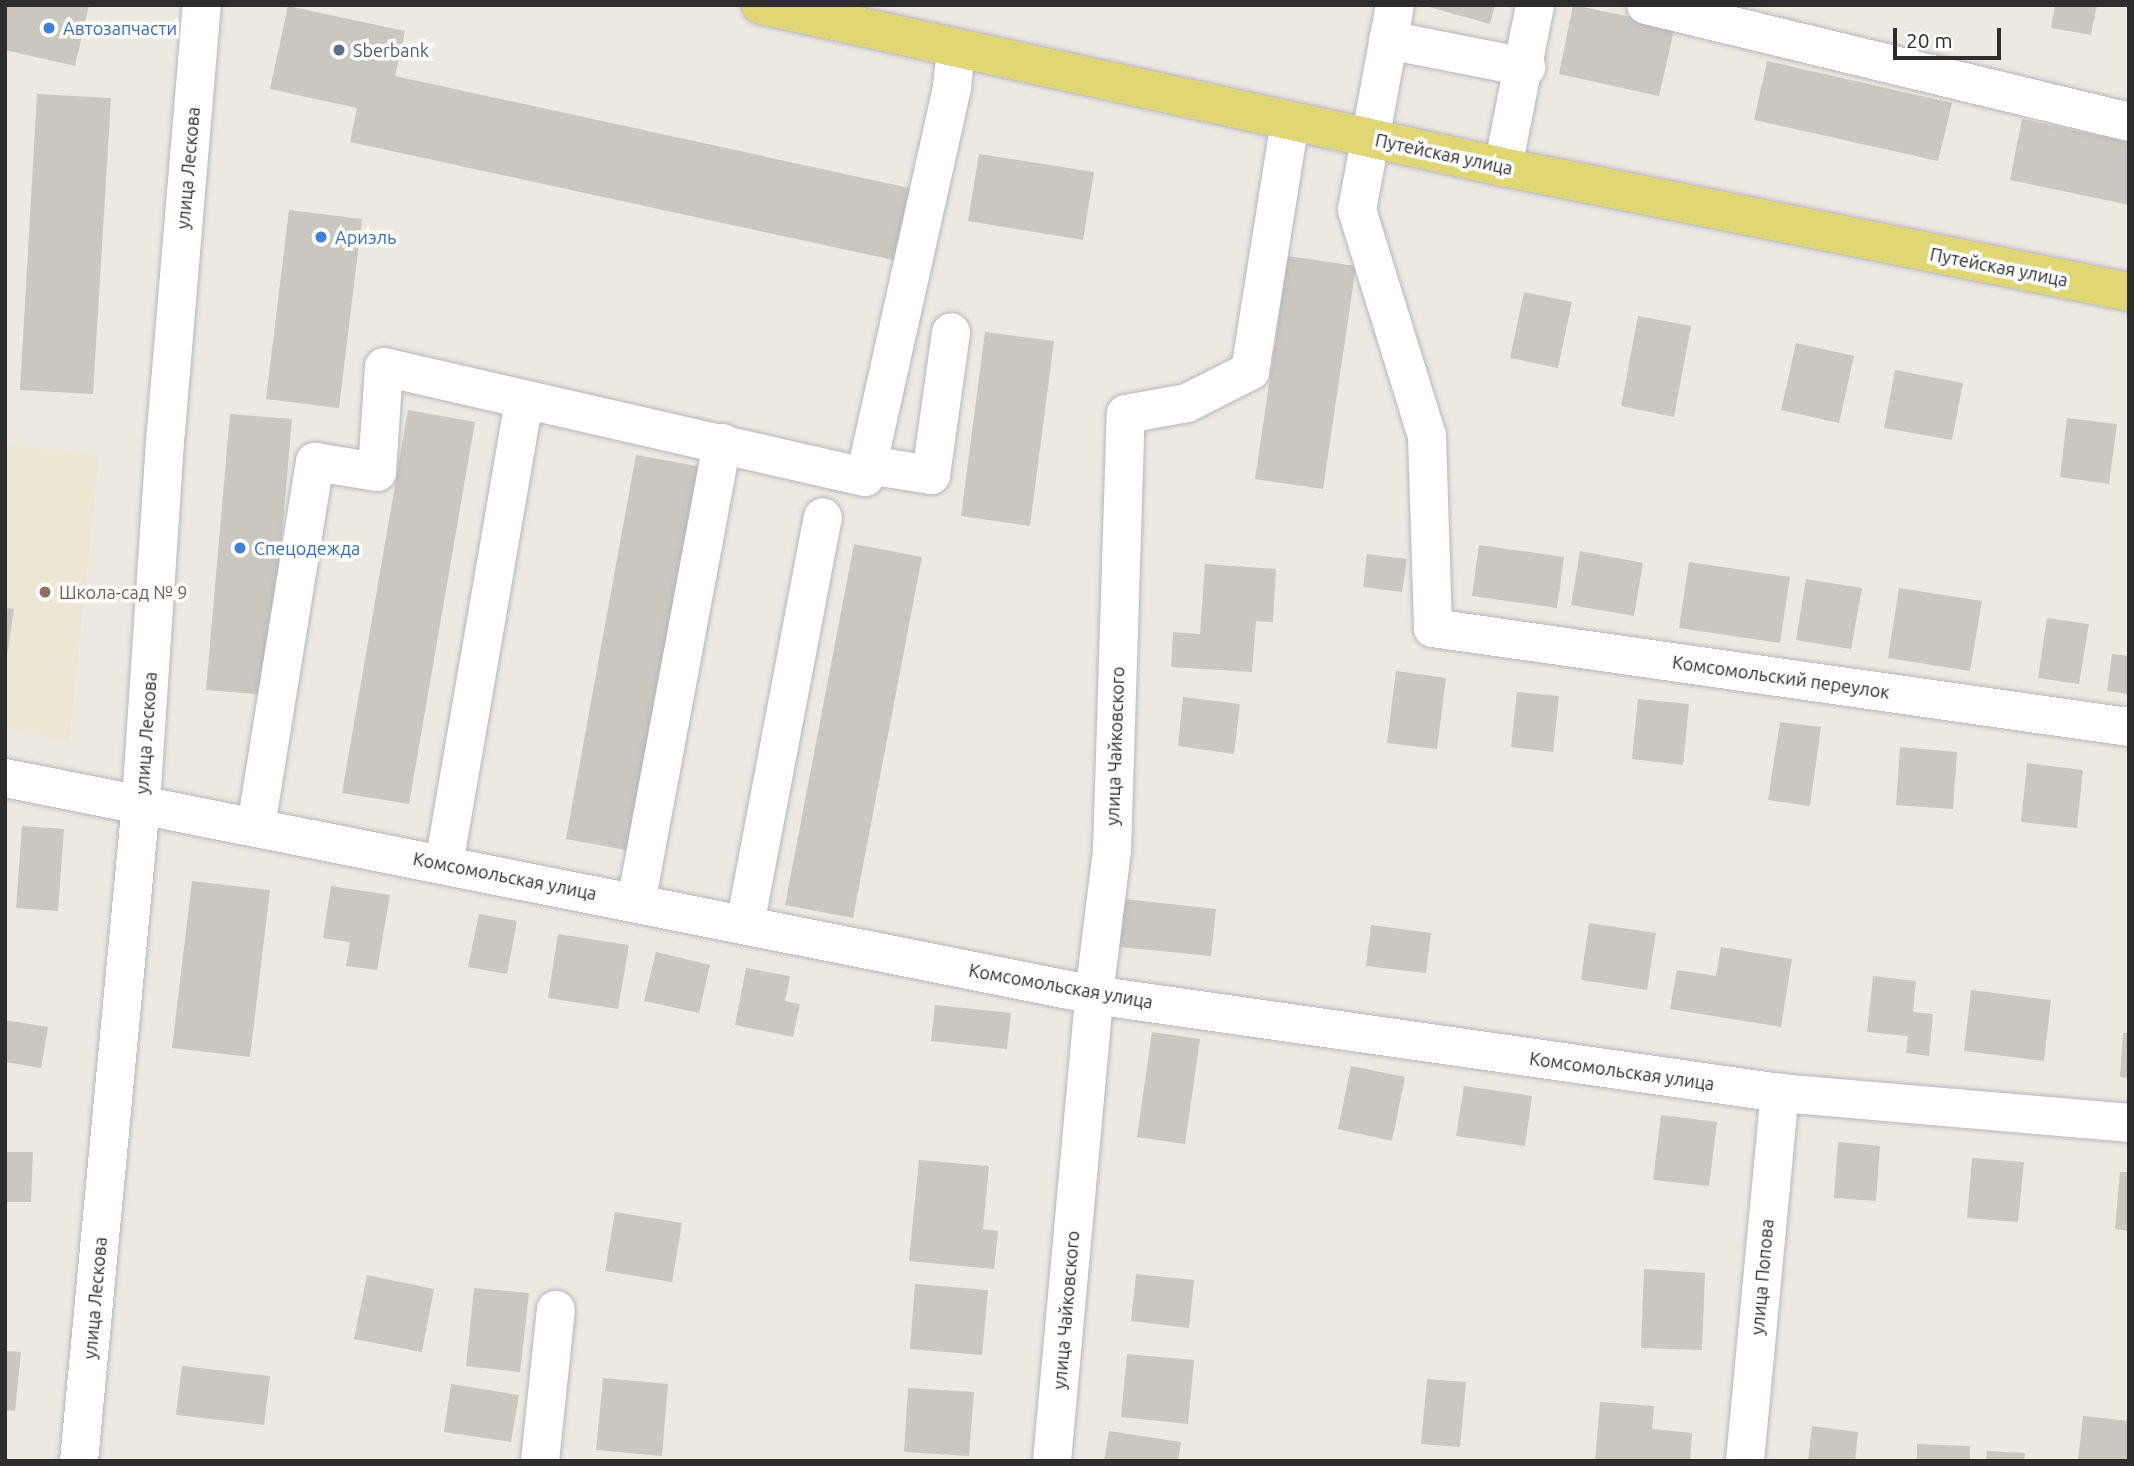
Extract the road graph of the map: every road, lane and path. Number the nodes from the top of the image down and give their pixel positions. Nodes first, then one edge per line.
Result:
1 (202, 5) edge
2 (761, 5) edge
3 (1535, 5) edge
4 (1646, 5) edge
5 (1391, 22) edge
6 (956, 48) junction
7 (1526, 67) junction
8 (1290, 121) junction
9 (2129, 122) edge
10 (1368, 138) junction
11 (1503, 167) junction
12 (2129, 292) edge
13 (951, 332) dead end
14 (524, 401) junction
15 (722, 443) junction
16 (868, 465) junction
17 (823, 517) dead end
18 (2129, 727) edge
19 (5, 778) edge
20 (142, 803) junction
21 (256, 826) junction
22 (444, 863) junction
23 (636, 903) junction
24 (746, 925) junction
25 (1094, 995) junction
26 (1780, 1093) junction
27 (2129, 1123) edge
28 (555, 1310) dead end
29 (79, 1461) edge
30 (540, 1461) edge
31 (1052, 1461) edge
32 (1745, 1461) edge

1 - 20 street, улица Лескова
2 - 6 main road, Путейская улица
3 - 7 street
4 - 9 street
5 - 7 street
5 - 10 street
6 - 8 main road, Путейская улица
6 - 16 street
7 - 11 street
8 - 10 main road, Путейская улица
8 - 25 street, улица Чайковского
10 - 11 main road, Путейская улица
10 - 18 street, Комсомольский переулок
11 - 12 main road, Путейская улица
13 - 16 street
14 - 15 street
14 - 21 street
14 - 22 street
15 - 16 street
15 - 23 street
17 - 24 street
19 - 20 street, Комсомольская улица
20 - 21 street, Комсомольская улица
20 - 29 street, улица Лескова
21 - 22 street, Комсомольская улица
22 - 23 street, Комсомольская улица
23 - 24 street, Комсомольская улица
24 - 25 street, Комсомольская улица
25 - 26 street, Комсомольская улица
25 - 31 street, улица Чайковского
26 - 27 street, Комсомольская улица
26 - 32 street, улица Попова
28 - 30 street

